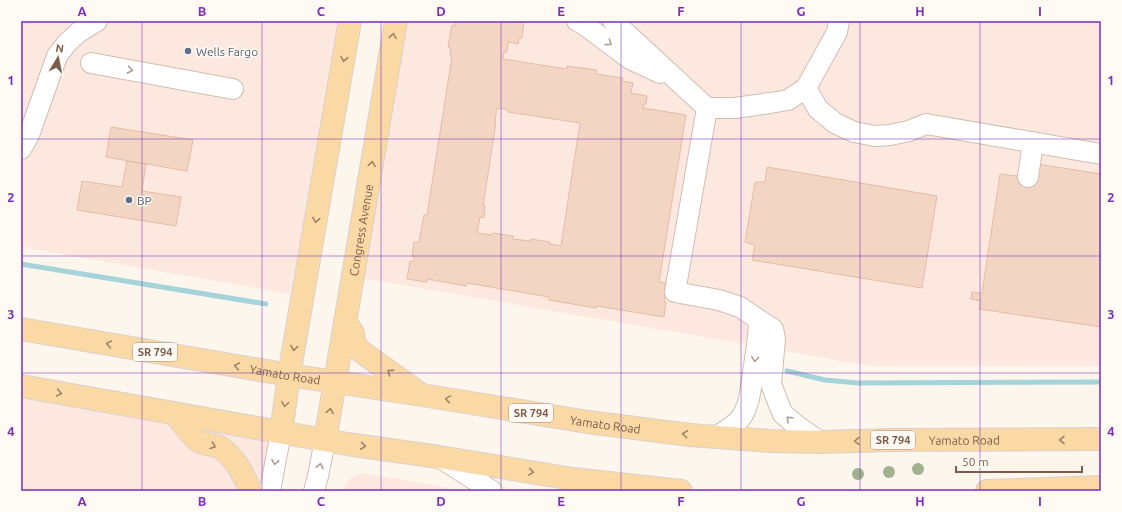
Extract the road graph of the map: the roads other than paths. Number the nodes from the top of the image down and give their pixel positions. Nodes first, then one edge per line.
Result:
1 (97, 21) edge
2 (350, 21) edge
3 (396, 21) edge
4 (577, 21) edge
5 (613, 21) edge
6 (839, 21) edge
7 (92, 63) dead end
8 (677, 80) junction
9 (806, 88) junction
10 (233, 90) dead end
11 (707, 108) junction
12 (1033, 142) junction
13 (21, 149) edge
14 (1101, 154) edge
15 (1028, 177) dead end
16 (759, 320) junction
17 (345, 322) junction
18 (21, 329) edge
19 (289, 375) junction
20 (335, 382) junction
21 (21, 386) edge
22 (422, 395) junction
23 (174, 413) junction
24 (281, 432) junction
25 (715, 437) junction
26 (325, 440) junction
27 (1101, 440) edge
28 (820, 442) junction
29 (439, 457) junction
30 (1101, 487) edge
31 (251, 491) edge
32 (270, 491) edge
33 (314, 491) edge
34 (492, 491) edge
35 (681, 491) edge
36 (987, 491) edge

1 - 13 street
2 -> 19 main road
17 -> 3 main road, Congress Avenue
4 -> 8 street
5 - 8 street
6 - 9 street
7 -> 10 street
8 - 11 street
9 - 11 street
9 - 12 street
11 - 16 street
12 - 14 street
12 - 15 street
16 -> 25 street
28 -> 16 street
17 - 20 main road, Congress Avenue
22 -> 17 main road
19 -> 18 main road, Yamato Road / SR 794
19 - 20 main road, Yamato Road / SR 794
19 -> 24 main road
20 - 22 main road, Yamato Road / SR 794
26 -> 20 main road, Congress Avenue
21 -> 23 main road
25 -> 22 main road, Yamato Road / SR 794
23 - 24 main road
23 -> 31 main road
24 - 26 main road
24 -> 32 street
25 - 28 main road, Yamato Road / SR 794
26 -> 29 main road
33 -> 26 street
27 -> 28 main road, Yamato Road / SR 794
29 - 34 street
29 -> 35 main road
30 - 36 main road

